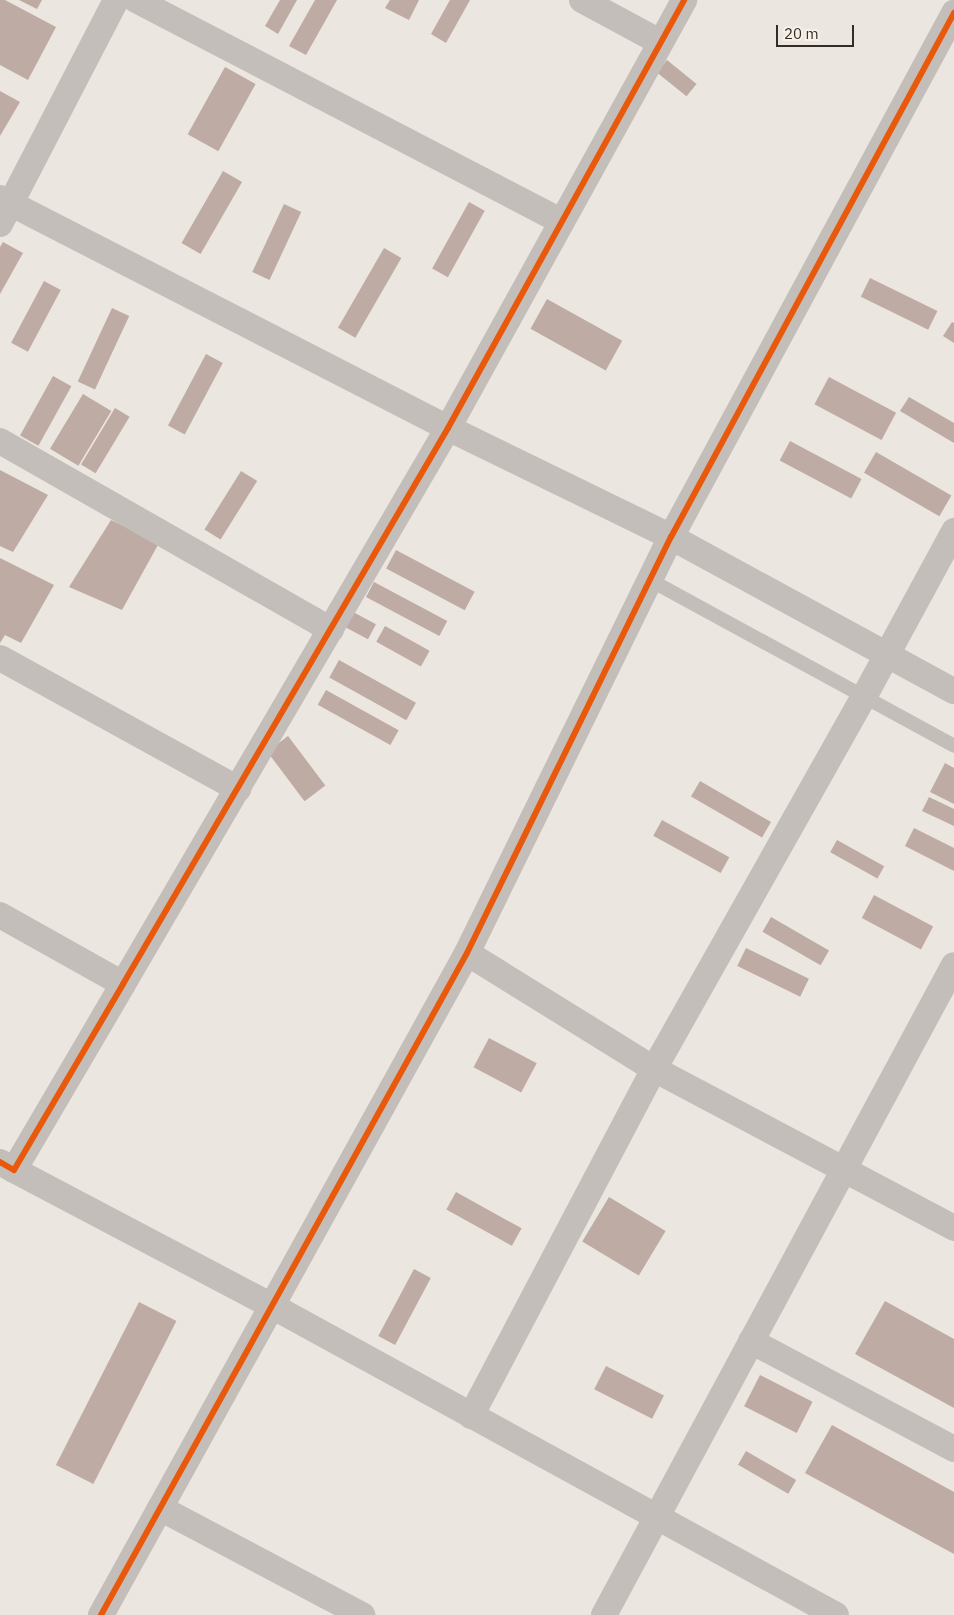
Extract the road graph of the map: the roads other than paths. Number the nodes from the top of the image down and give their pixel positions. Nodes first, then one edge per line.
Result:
1 (116, 0) edge
2 (136, 0) edge
3 (582, 0) edge
4 (684, 0) edge
5 (954, 13) edge
6 (660, 42) junction
7 (4, 209) edge
8 (562, 222) junction
9 (448, 428) junction
10 (0, 441) edge
11 (954, 531) edge
12 (671, 537) junction
13 (650, 580) junction
14 (331, 630) junction
15 (888, 653) junction
16 (0, 658) edge
17 (954, 691) edge
18 (864, 697) junction
19 (954, 746) edge
20 (238, 789) junction
21 (0, 915) edge
22 (467, 953) junction
23 (952, 972) edge
24 (123, 984) junction
25 (654, 1069) junction
26 (7, 1166) edge
27 (846, 1170) junction
28 (954, 1228) edge
29 (272, 1306) junction
30 (751, 1341) junction
31 (471, 1416) junction
32 (954, 1449) edge
33 (160, 1508) junction
34 (657, 1517) junction
35 (101, 1615) edge
36 (362, 1615) edge
37 (604, 1615) edge
38 (836, 1615) edge

1 - 7 street
2 - 8 street
3 - 6 street
4 - 6 street
5 - 12 street
6 - 8 street
7 - 9 street
8 - 9 street
9 - 12 street
9 - 14 street
10 - 14 street
11 - 15 street
12 - 13 street
12 - 15 street
13 - 18 lane
13 - 22 street
14 - 20 street
15 - 17 street
15 - 18 street
16 - 20 street
18 - 19 lane
18 - 25 street
20 - 24 street
21 - 24 street
22 - 25 street
22 - 29 street
23 - 27 street
24 - 26 street
25 - 27 street
25 - 31 street
26 - 29 street
27 - 28 street
27 - 30 street
29 - 31 street
29 - 33 street
30 - 32 street
30 - 34 street
31 - 34 street
33 - 35 street
33 - 36 street
34 - 37 street
34 - 38 street

